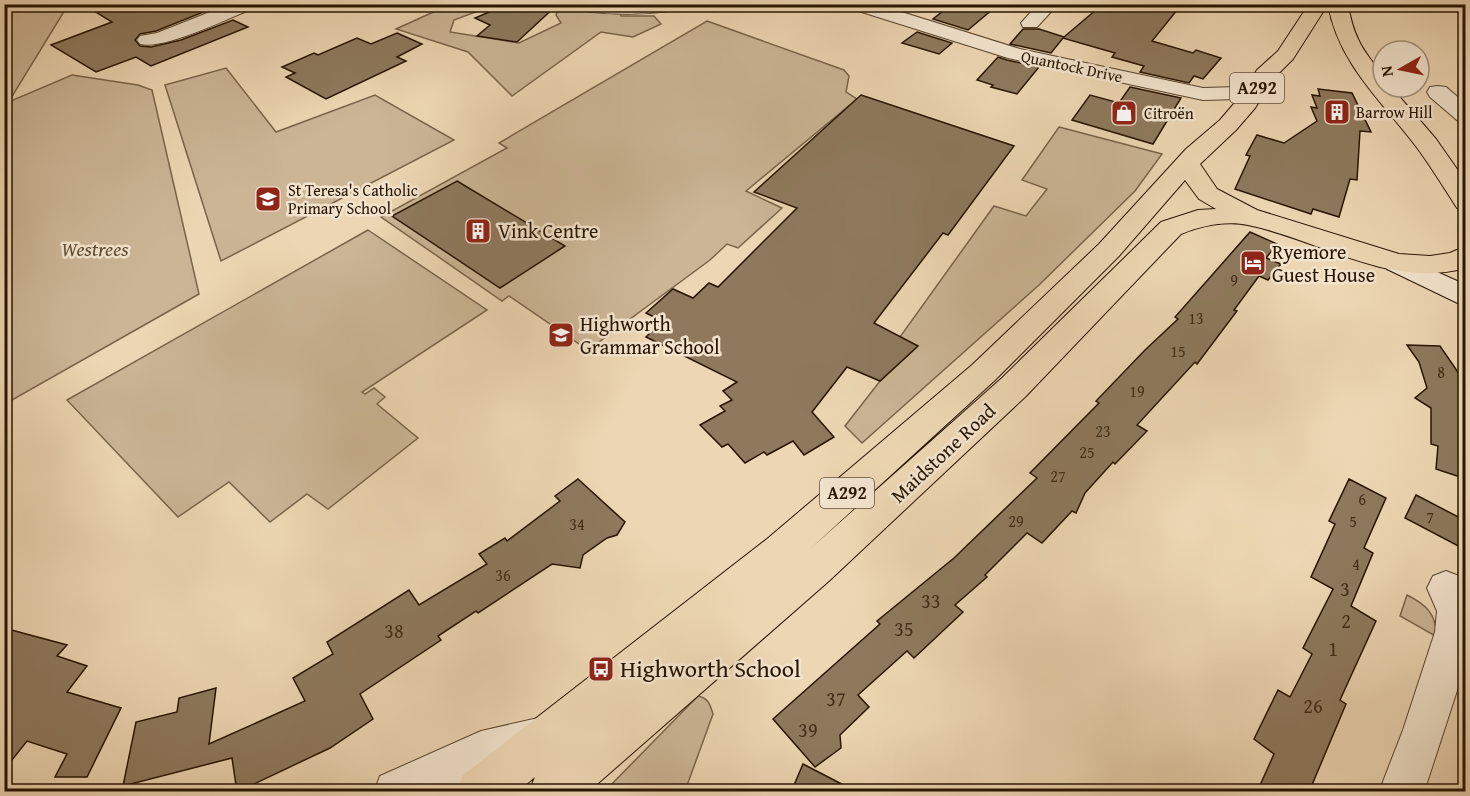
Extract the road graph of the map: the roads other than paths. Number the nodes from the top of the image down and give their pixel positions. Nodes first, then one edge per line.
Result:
1 (573, 4) edge
2 (680, 4) edge
3 (855, 4) edge
4 (1319, 4) edge
5 (1338, 4) edge
6 (241, 5) edge
7 (899, 10) edge
8 (147, 40) dead end
9 (1256, 89) junction
10 (1438, 92) dead end
11 (1203, 93) junction
12 (1466, 116) edge
13 (1228, 125) junction
14 (1187, 165) junction
15 (1466, 202) edge
16 (1248, 216) junction
17 (1466, 255) edge
18 (1397, 263) junction
19 (1466, 297) edge
20 (1446, 588) dead end
21 (547, 737) junction
22 (561, 787) edge
23 (396, 792) edge
24 (480, 792) edge
25 (1401, 792) edge

1 - 2 street
3 - 7 street, Quantock Drive
4 - 9 main road, Maidstone Road / A292
5 - 15 main road
6 - 8 street
7 - 11 street, Quantock Drive
9 - 11 street, Quantock Drive
9 - 13 main road, Maidstone Road / A292
10 - 12 street
11 - 13 street
13 - 14 main road, Maidstone Road / A292
14 - 16 main road, A292
14 - 21 main road, Maidstone Road / A292
16 - 18 main road, A292
16 - 22 main road, Maidstone Road / A292
17 - 18 main road, A292
18 - 19 street
20 - 25 street
21 - 23 street
21 - 24 main road, Maidstone Road / A292

